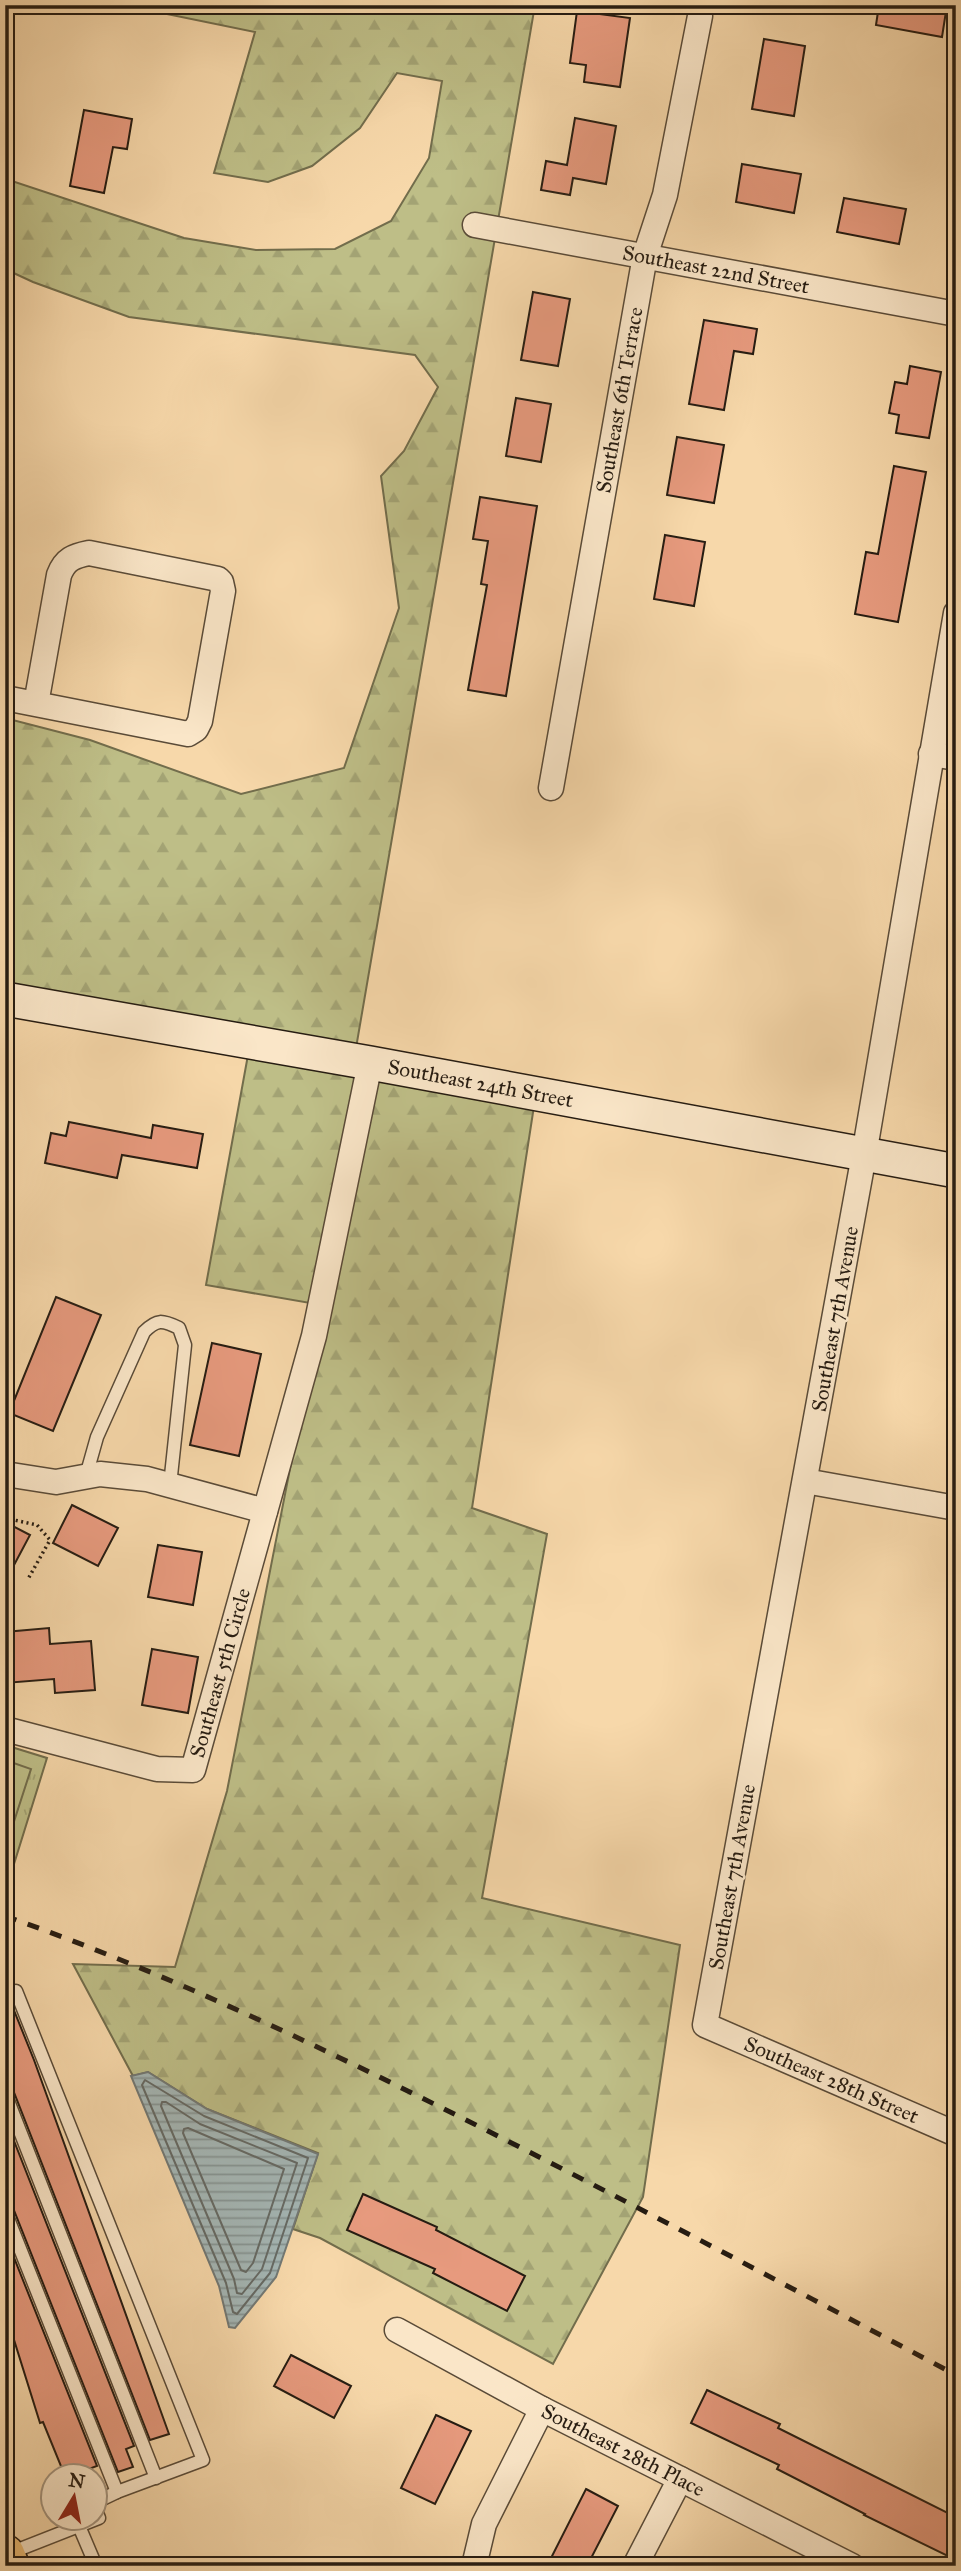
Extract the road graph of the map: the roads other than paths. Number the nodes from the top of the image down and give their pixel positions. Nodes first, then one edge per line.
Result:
1 (700, 16) dead end
2 (475, 225) dead end
3 (645, 256) junction
4 (956, 314) edge
5 (956, 613) edge
6 (5, 698) edge
7 (36, 704) junction
8 (944, 756) edge
9 (551, 788) dead end
10 (5, 999) edge
11 (370, 1063) junction
12 (864, 1155) junction
13 (956, 1171) edge
14 (5, 1474) edge
15 (86, 1476) junction
16 (806, 1481) junction
17 (170, 1485) junction
18 (956, 1508) edge
19 (265, 1511) junction
20 (5, 1729) edge
21 (5, 1996) edge
22 (705, 2025) joint
23 (5, 2093) edge
24 (956, 2134) edge
25 (5, 2211) edge
26 (397, 2330) dead end
27 (542, 2409) junction
28 (156, 2478) junction
29 (680, 2479) junction
30 (117, 2492) junction
31 (108, 2497) edge
32 (63, 2532) edge
33 (82, 2532) edge
34 (5, 2554) edge
35 (10, 2566) edge
36 (96, 2566) edge
37 (474, 2566) edge
38 (635, 2566) edge
39 (852, 2566) edge

1 - 3 street, Southeast 6th Terrace
2 - 3 street, Southeast 22nd Street
3 - 4 street, Southeast 22nd Street
3 - 9 street, Southeast 6th Terrace
5 - 8 street, Southeast 7th Avenue
6 - 7 street
7 - 7 street
8 - 12 street, Southeast 7th Avenue
10 - 11 street, Southeast 24th Street
11 - 12 street, Southeast 24th Street
11 - 19 street, Southeast 5th Circle
12 - 13 street, Southeast 24th Street
12 - 16 street, Southeast 7th Avenue
14 - 15 street
15 - 17 street
15 - 17 lane
16 - 18 street
16 - 22 street, Southeast 7th Avenue
17 - 19 street
19 - 20 street, Southeast 5th Circle
21 - 28 lane
22 - 24 street, Southeast 28th Street
23 - 28 lane
25 - 30 lane
26 - 27 street, Southeast 28th Place
27 - 29 street, Southeast 28th Place
27 - 37 street
28 - 30 lane
29 - 38 street
29 - 39 street, Southeast 28th Place
30 - 31 lane
32 - 34 lane
33 - 36 lane
34 - 35 highway

